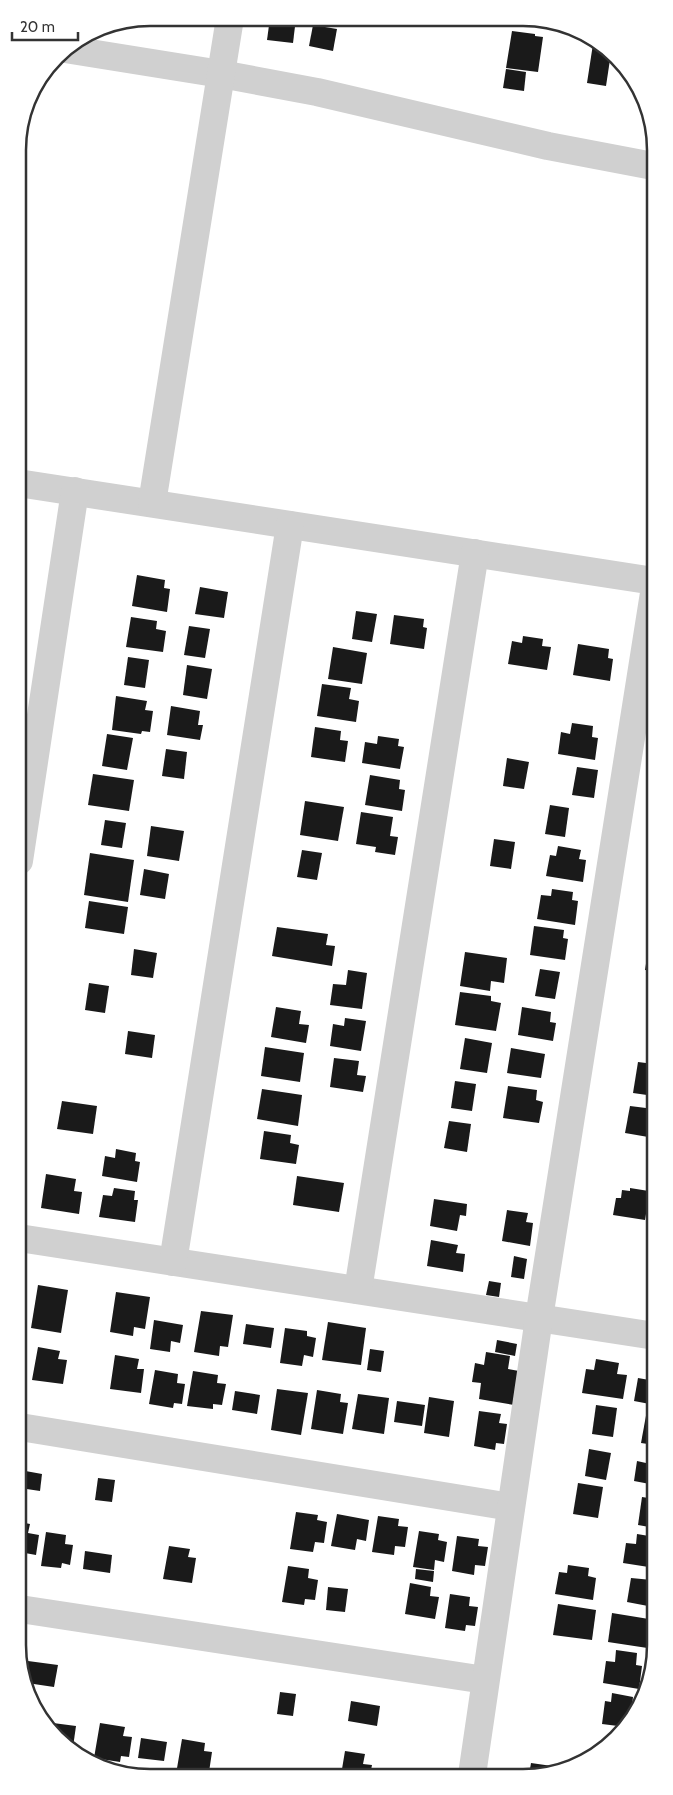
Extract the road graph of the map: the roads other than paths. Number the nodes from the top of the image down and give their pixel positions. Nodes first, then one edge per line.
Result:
1 (229, 27) edge
2 (76, 51) edge
3 (221, 74) junction
4 (647, 165) edge
5 (27, 484) edge
6 (75, 491) junction
7 (152, 503) junction
8 (290, 525) junction
9 (475, 553) junction
10 (647, 580) edge
11 (647, 639) edge
12 (27, 811) edge
13 (26, 1239) edge
14 (173, 1262) junction
15 (358, 1290) junction
16 (539, 1318) junction
17 (646, 1335) edge
18 (26, 1427) edge
19 (511, 1507) junction
20 (26, 1610) edge
21 (486, 1680) junction
22 (473, 1769) edge

1 - 3 street
2 - 3 street
3 - 4 street
3 - 7 street
5 - 6 street
6 - 7 street
6 - 12 street
7 - 8 street
8 - 9 street
8 - 14 street
9 - 10 street
9 - 15 street
11 - 16 street
13 - 14 street
14 - 15 street
15 - 16 street
16 - 17 street
16 - 19 street
18 - 19 street
19 - 21 street
20 - 21 street
21 - 22 street

